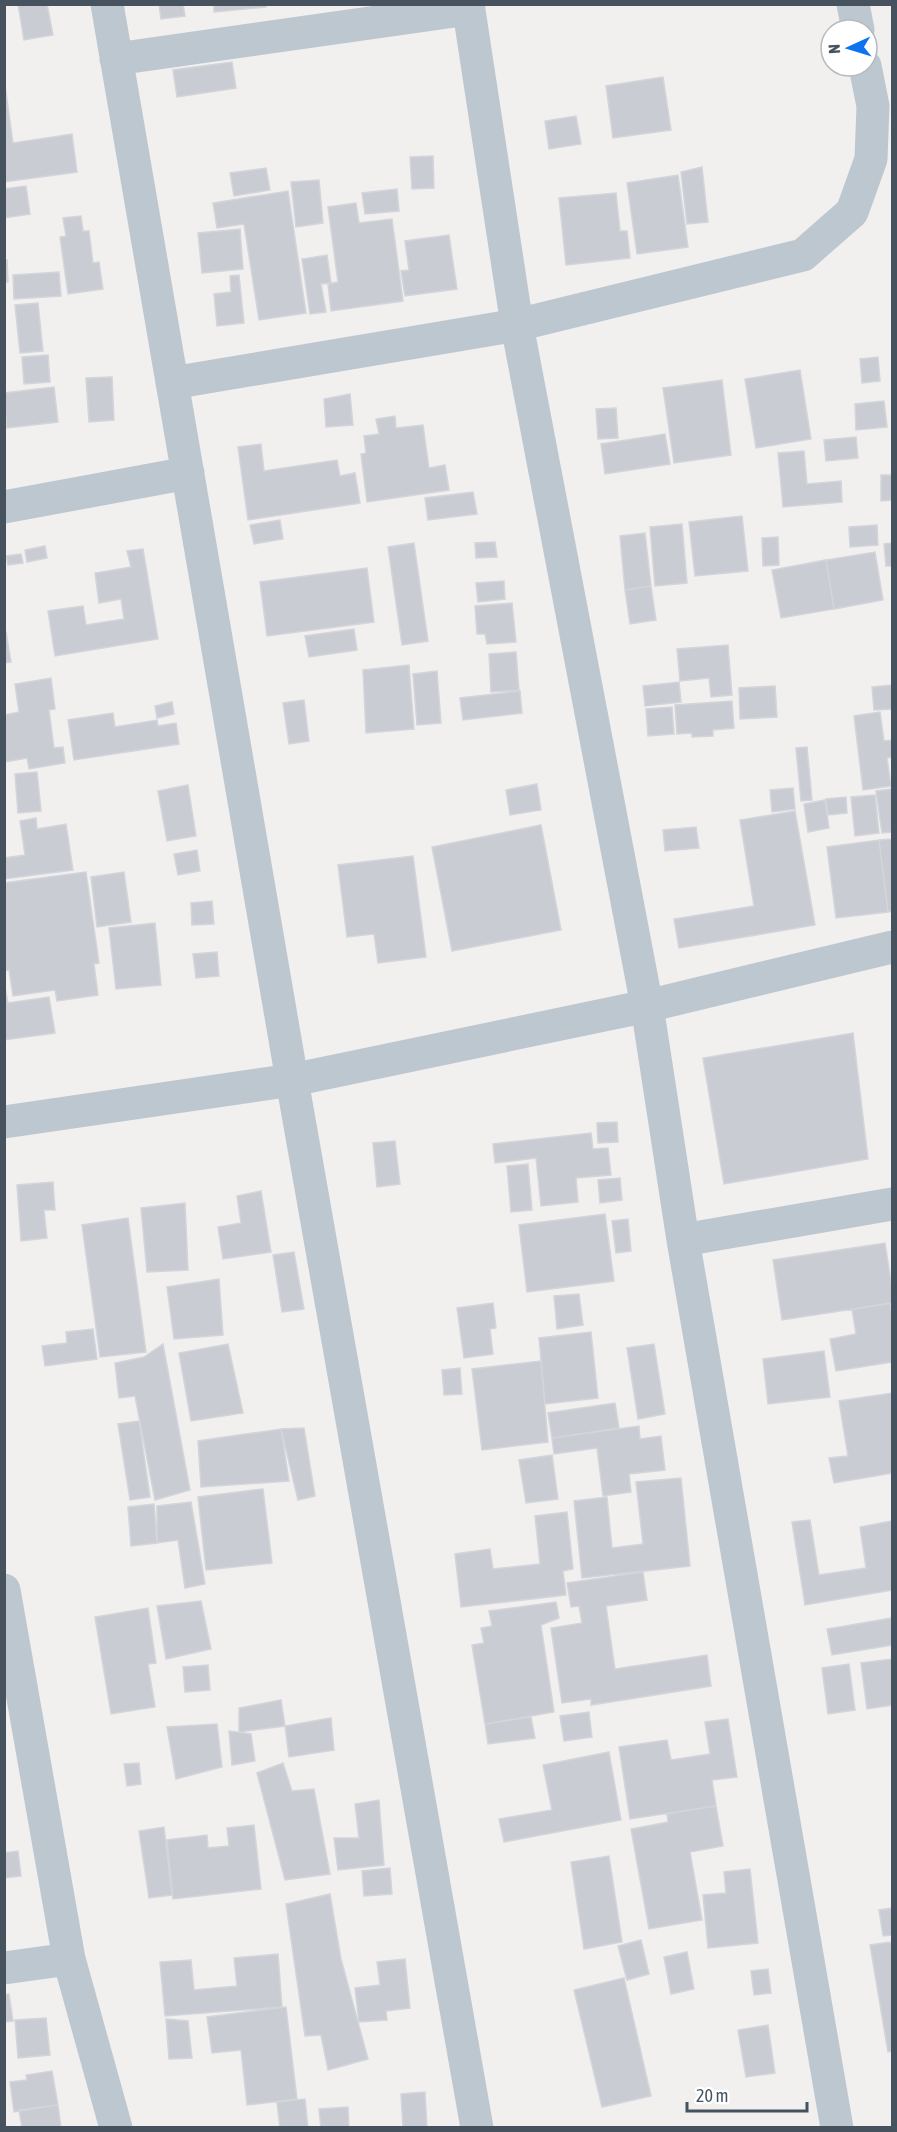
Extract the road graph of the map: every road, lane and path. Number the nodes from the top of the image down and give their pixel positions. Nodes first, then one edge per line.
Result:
1 (107, 4) edge
2 (469, 7) edge
3 (116, 59) junction
4 (867, 78) edge
5 (518, 325) junction
6 (172, 383) junction
7 (188, 473) junction
8 (4, 507) edge
9 (892, 947) edge
10 (647, 1006) junction
11 (292, 1080) junction
12 (4, 1122) edge
13 (892, 1204) edge
14 (683, 1240) junction
15 (4, 1590) edge
16 (69, 1959) junction
17 (4, 1968) edge
18 (116, 2127) edge
19 (477, 2127) edge
20 (837, 2127) edge

1 - 3 street
2 - 3 street
2 - 5 street
3 - 6 street
4 - 5 street
5 - 6 street
5 - 10 street
6 - 7 street
7 - 8 street
7 - 11 street
9 - 10 street
10 - 11 street
10 - 14 street
11 - 12 street
11 - 19 street
13 - 14 street
14 - 20 street
15 - 16 street
16 - 17 street
16 - 18 street

